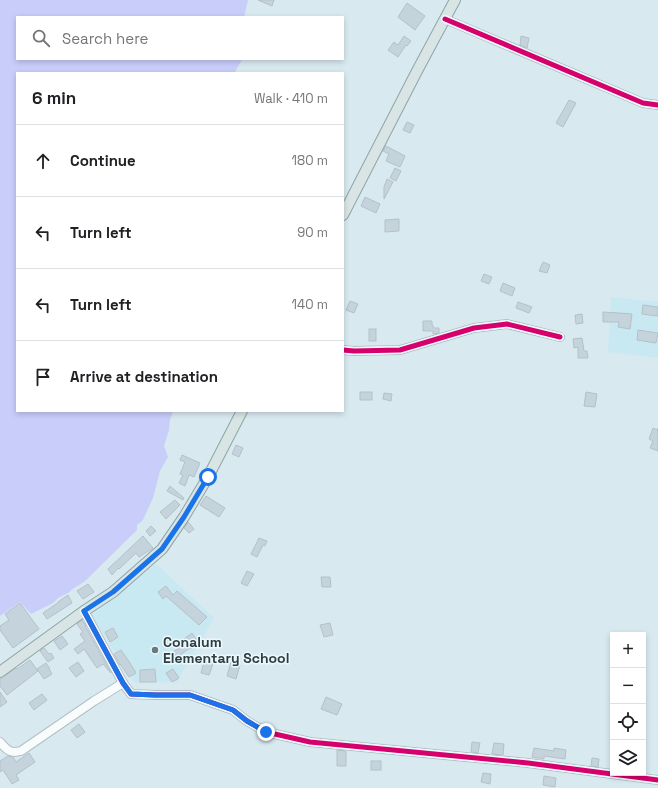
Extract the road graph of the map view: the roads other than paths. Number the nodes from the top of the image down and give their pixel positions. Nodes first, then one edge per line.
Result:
1 (455, 0) edge
2 (445, 19) junction
3 (658, 105) edge
4 (344, 213) edge
5 (560, 337) dead end
6 (344, 350) edge
7 (241, 412) edge
8 (84, 611) junction
9 (0, 672) edge
10 (123, 683) junction
11 (0, 742) edge
12 (658, 780) edge

1 - 2 main road
2 - 3 street
2 - 4 main road
5 - 6 street
7 - 8 main road
8 - 9 main road
8 - 10 street
10 - 11 street
10 - 12 street

